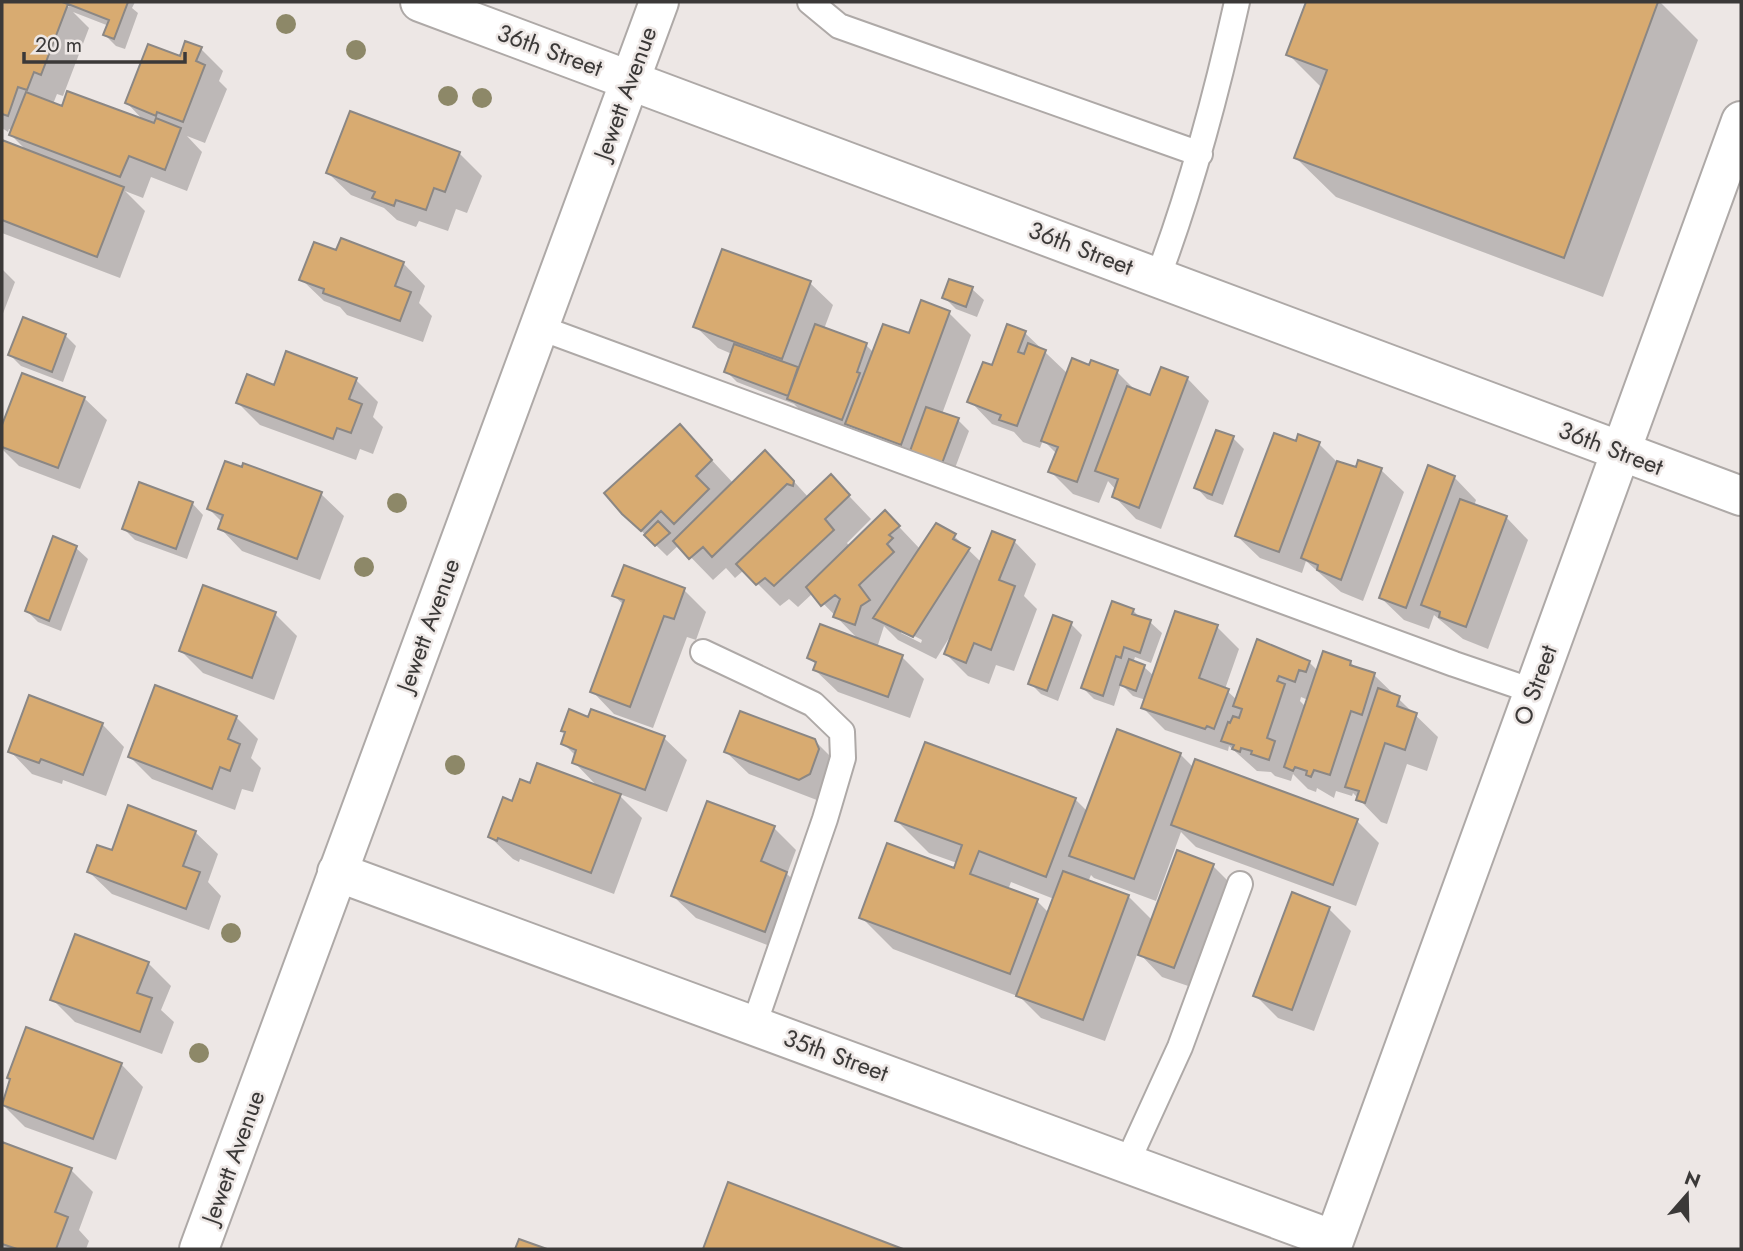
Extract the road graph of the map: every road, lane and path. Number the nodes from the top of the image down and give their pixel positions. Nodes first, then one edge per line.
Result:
1 (420, 2) edge
2 (659, 2) edge
3 (810, 2) edge
4 (1237, 2) edge
5 (630, 79) junction
6 (1737, 146) edge
7 (1200, 154) junction
8 (1158, 277) junction
9 (538, 327) junction
10 (1620, 451) junction
11 (1741, 496) edge
12 (703, 653) dead end
13 (1533, 691) junction
14 (337, 873) junction
15 (1240, 884) dead end
16 (754, 1025) junction
17 (1127, 1163) junction
18 (1332, 1245) edge
19 (199, 1249) edge

1 - 5 street, 36th Street
2 - 5 street, Jewett Avenue
3 - 7 lane
4 - 7 lane
5 - 8 street, 36th Street
5 - 9 street, Jewett Avenue
6 - 10 street, O Street
7 - 8 lane
8 - 10 street, 36th Street
9 - 13 lane
9 - 14 street, Jewett Avenue
10 - 11 street, 36th Street
10 - 13 street, O Street
12 - 16 lane
13 - 18 street, O Street
14 - 16 street, 35th Street
14 - 19 street, Jewett Avenue
15 - 17 lane
16 - 17 street, 35th Street
17 - 18 street, 35th Street

